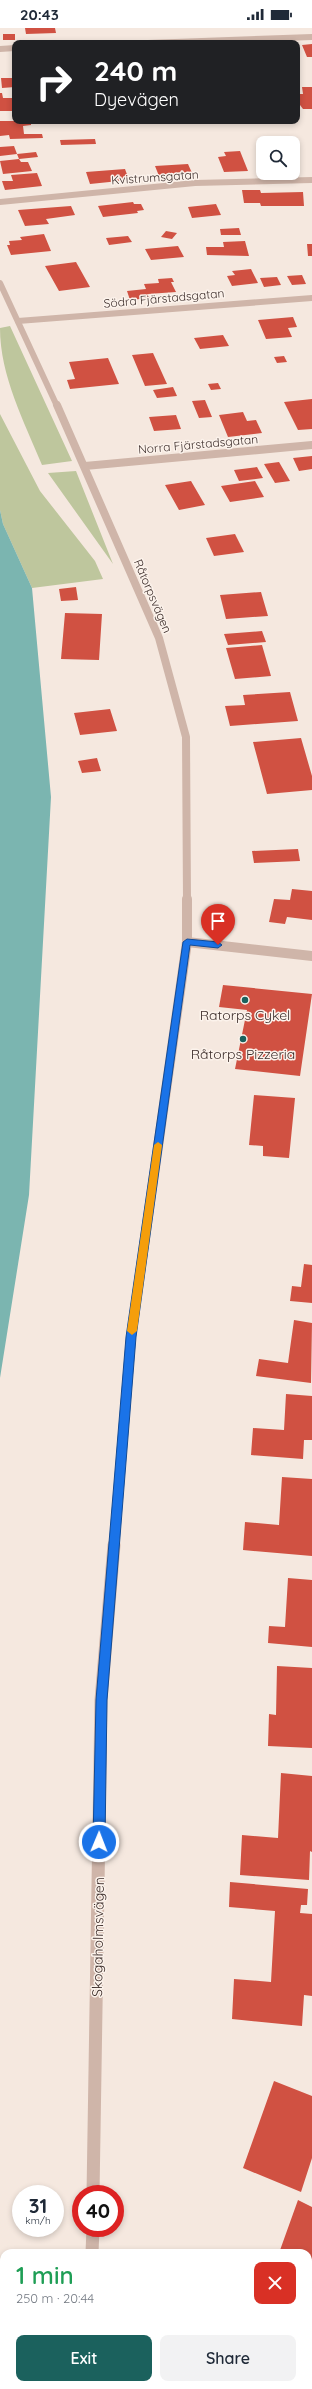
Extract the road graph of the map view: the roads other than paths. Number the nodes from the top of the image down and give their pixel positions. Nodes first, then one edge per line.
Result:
1 (312, 37) edge
2 (200, 40) edge
3 (12, 48) edge
4 (0, 49) edge
5 (312, 180) edge
6 (0, 202) edge
7 (0, 283) edge
8 (312, 298) edge
9 (18, 321) junction
10 (312, 444) edge
11 (85, 466) junction
12 (187, 942) junction
13 (312, 956) edge
14 (93, 2185) edge
15 (93, 2237) edge
16 (92, 2249) edge

1 - 2 street
3 - 4 street
5 - 6 street, Kvistrumsgatan
7 - 9 street, Råtorpsvägen
8 - 9 street, Södra Fjärstadsgatan
9 - 11 street, Råtorpsvägen
10 - 11 street, Norra Fjärstadsgatan
11 - 12 street, Råtorpsvägen
12 - 13 street
12 - 14 street, Skogaholmsvägen
15 - 16 street

